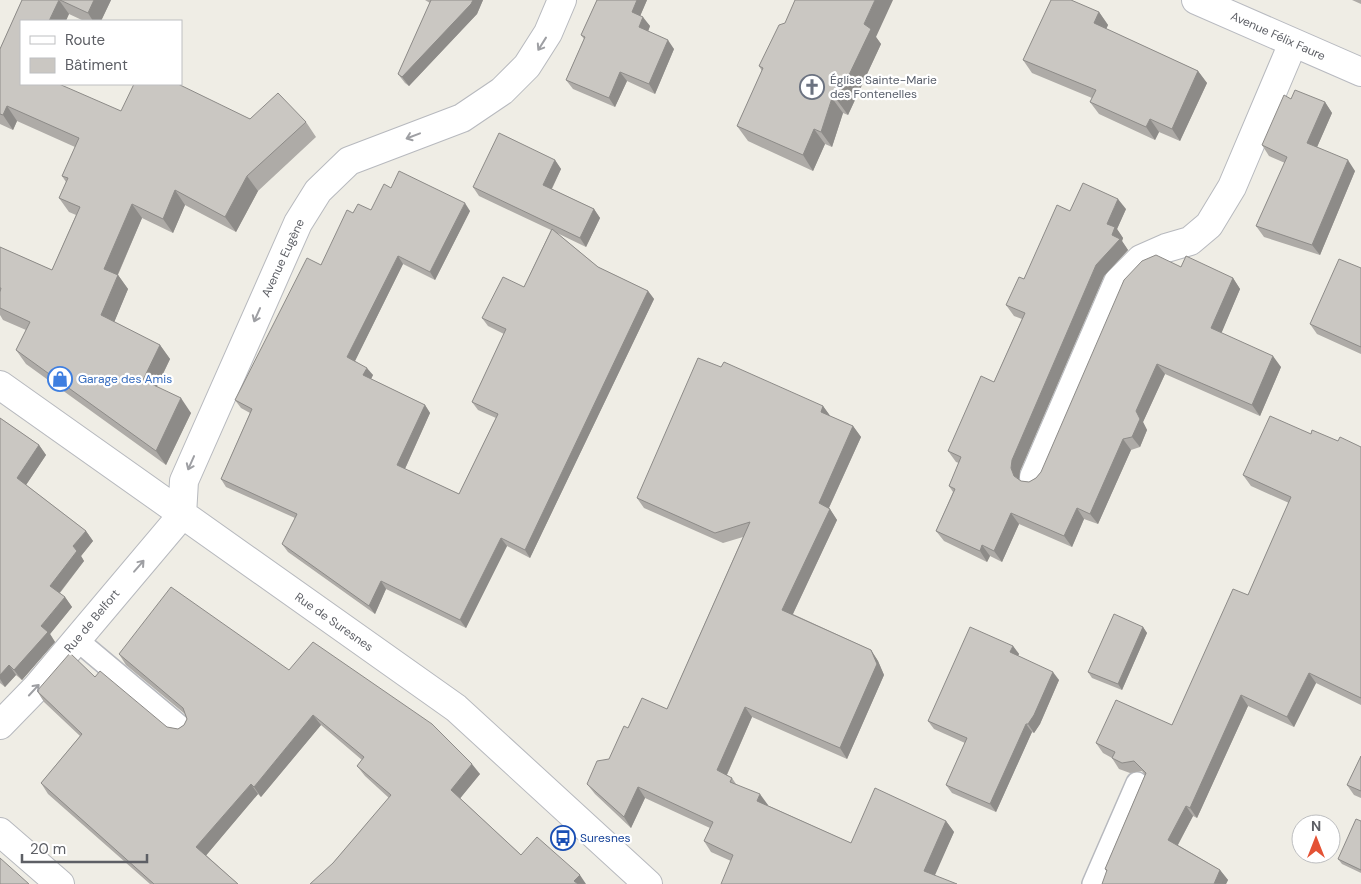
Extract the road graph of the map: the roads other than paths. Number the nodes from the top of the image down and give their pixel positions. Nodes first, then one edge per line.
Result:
1 (562, 0) edge
2 (1196, 0) edge
3 (1292, 43) junction
4 (1361, 72) edge
5 (0, 385) edge
6 (1034, 476) dead end
7 (182, 515) junction
8 (77, 640) junction
9 (0, 725) edge
10 (182, 728) edge
11 (1137, 782) edge
12 (0, 832) edge
13 (60, 884) edge
14 (648, 884) edge
15 (1093, 884) edge

1 -> 7 street, Avenue Eugène
2 - 3 street, Avenue Félix Faure
3 - 4 street, Avenue Félix Faure
3 - 6 street
5 - 7 street, Rue de Suresnes
8 -> 7 street, Rue de Belfort
7 - 14 street, Rue de Suresnes
9 -> 8 street, Rue de Belfort
8 - 10 lane
11 - 15 lane
12 - 13 street

